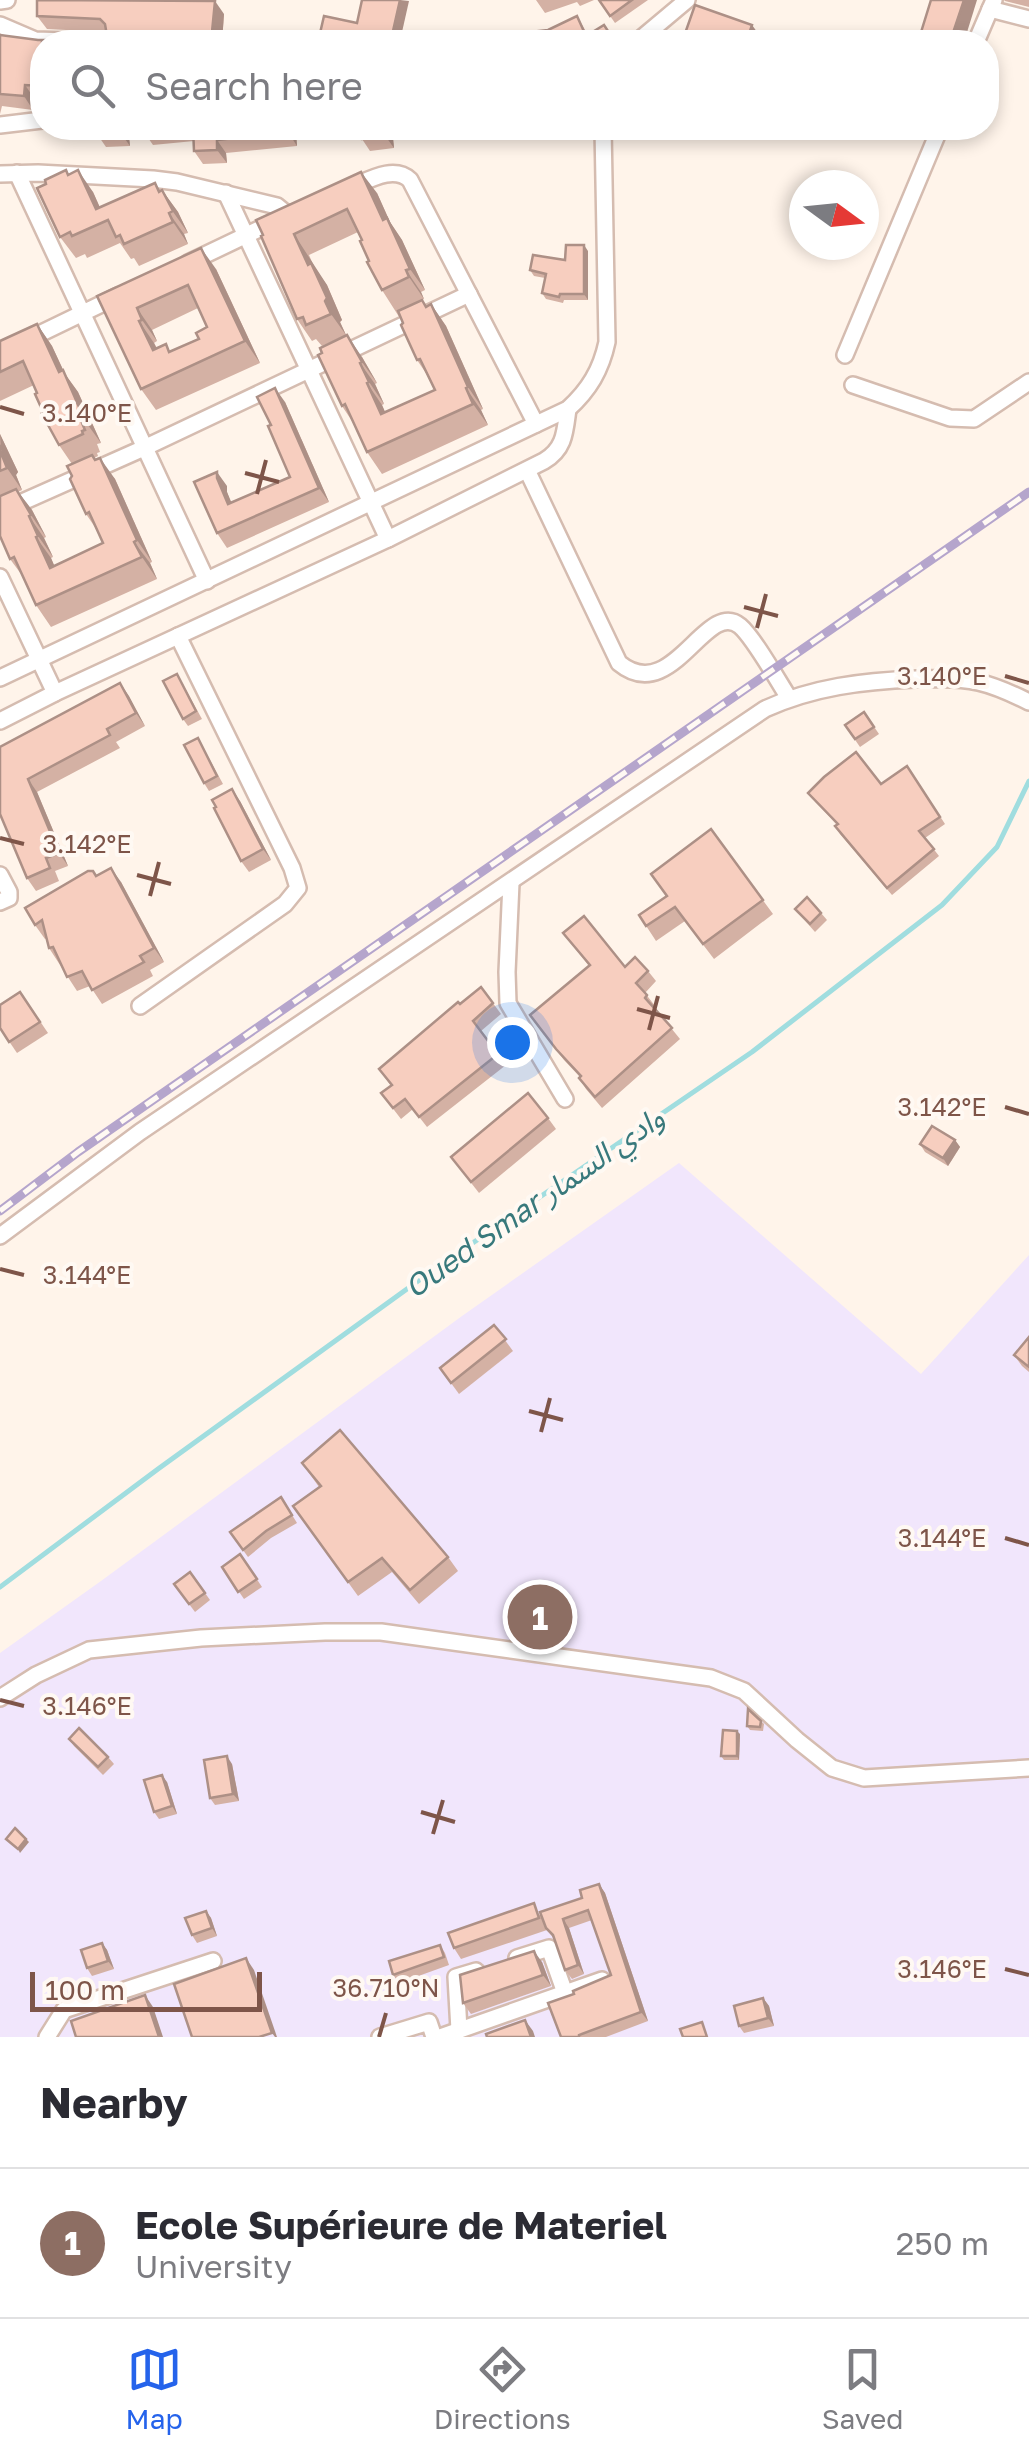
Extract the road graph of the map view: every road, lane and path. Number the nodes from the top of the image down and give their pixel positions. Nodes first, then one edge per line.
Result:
1 (687, 0) edge
2 (992, 4) edge
3 (1029, 20) edge
4 (0, 25) edge
5 (651, 30) edge
6 (981, 30) edge
7 (30, 38) edge
8 (30, 122) edge
9 (0, 126) edge
10 (603, 140) edge
11 (935, 140) edge
12 (8, 174) edge
13 (226, 193) junction
14 (336, 194) edge
15 (304, 208) edge
16 (288, 216) junction
17 (246, 236) junction
18 (180, 267) edge
19 (130, 290) edge
20 (470, 294) junction
21 (80, 313) junction
22 (0, 353) edge
23 (845, 355) dead end
24 (308, 369) junction
25 (1029, 382) edge
26 (852, 385) dead end
27 (568, 409) junction
28 (536, 424) junction
29 (144, 448) junction
30 (527, 470) junction
31 (371, 503) junction
32 (0, 512) edge
33 (388, 539) junction
34 (0, 577) edge
35 (207, 581) junction
36 (178, 636) junction
37 (39, 660) junction
38 (0, 678) edge
39 (54, 693) junction
40 (789, 698) junction
41 (1029, 702) edge
42 (0, 721) edge
43 (0, 875) edge
44 (510, 883) junction
45 (0, 902) edge
46 (140, 1006) dead end
47 (565, 1099) dead end
48 (0, 1236) edge
49 (0, 1698) edge
50 (1029, 1768) edge
51 (213, 1961) dead end
52 (602, 1980) edge
53 (565, 1993) junction
54 (459, 2030) junction
55 (46, 2037) edge
56 (380, 2037) edge
57 (437, 2037) edge

1 - 5 street
2 - 3 street
2 - 6 street
4 - 7 street
8 - 9 street
10 - 27 street
11 - 23 street
12 - 13 street
12 - 21 street
13 - 16 street
13 - 17 street
14 - 20 street
15 - 16 street
16 - 17 street
17 - 18 street
17 - 24 street
19 - 21 street
20 - 24 street
20 - 28 street
21 - 22 street
21 - 29 street
24 - 29 street
24 - 31 street
25 - 26 street
27 - 28 street
27 - 30 street
28 - 31 street
29 - 32 street
29 - 35 street
30 - 33 street
30 - 40 street
31 - 33 street
31 - 35 street
33 - 36 street
34 - 37 street
35 - 37 street
36 - 39 street
36 - 46 street
37 - 38 street
37 - 39 street
39 - 42 street
40 - 41 street
40 - 44 street
43 - 45 street
44 - 47 street
44 - 48 street
49 - 50 street
51 - 55 street
52 - 53 street
53 - 54 street
53 - 54 street
54 - 57 street
56 - 57 street

